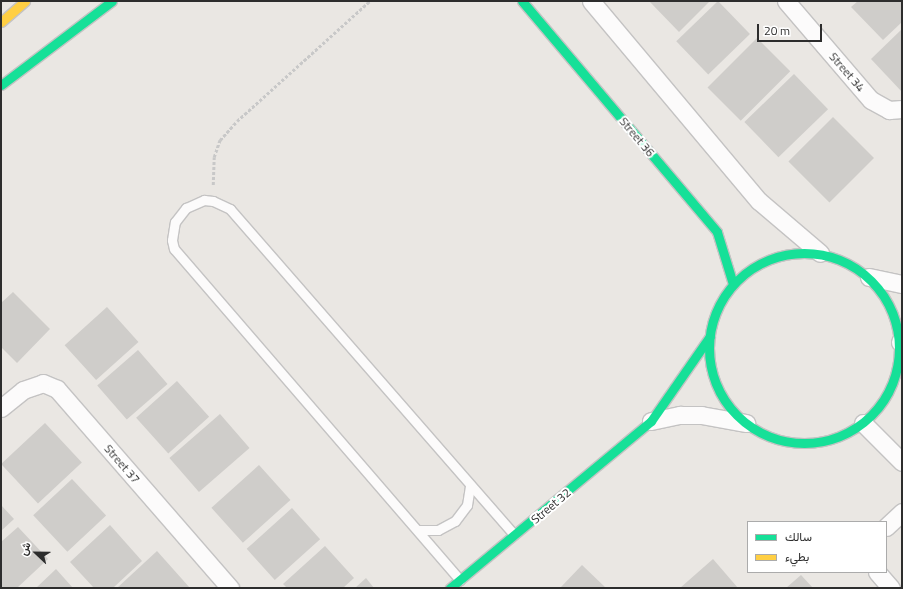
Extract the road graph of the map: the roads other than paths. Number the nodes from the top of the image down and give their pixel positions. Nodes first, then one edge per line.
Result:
1 (25, 1) edge
2 (112, 1) edge
3 (522, 1) edge
4 (591, 1) edge
5 (786, 1) edge
6 (1, 22) edge
7 (1, 85) edge
8 (902, 109) edge
9 (820, 253) junction
10 (869, 277) junction
11 (733, 284) junction
12 (902, 284) edge
13 (710, 336) junction
14 (901, 340) edge
15 (1, 408) edge
16 (651, 421) junction
17 (746, 423) junction
18 (863, 423) junction
19 (902, 462) edge
20 (470, 486) junction
21 (902, 512) edge
22 (887, 526) edge
23 (418, 530) junction
24 (515, 536) junction
25 (878, 573) edge
26 (460, 580) junction
27 (230, 588) edge
28 (450, 588) edge
29 (891, 588) edge

1 - 6 street
2 - 7 street
3 - 11 street, Street 36
4 - 9 street
5 - 8 street, Street 34
9 - 10 street
9 - 11 street
10 - 12 street
10 - 14 street
11 - 13 street
13 - 16 street, Street 32
13 - 17 street
14 - 18 street
15 - 27 street, Street 37
16 - 17 street, Street 32
16 - 24 street, Street 32
17 - 18 street
18 - 19 street
20 - 23 lane
20 - 23 lane
20 - 24 lane
21 - 22 street
23 - 26 lane
24 - 26 street, Street 32
25 - 29 street
26 - 28 street, Street 32

